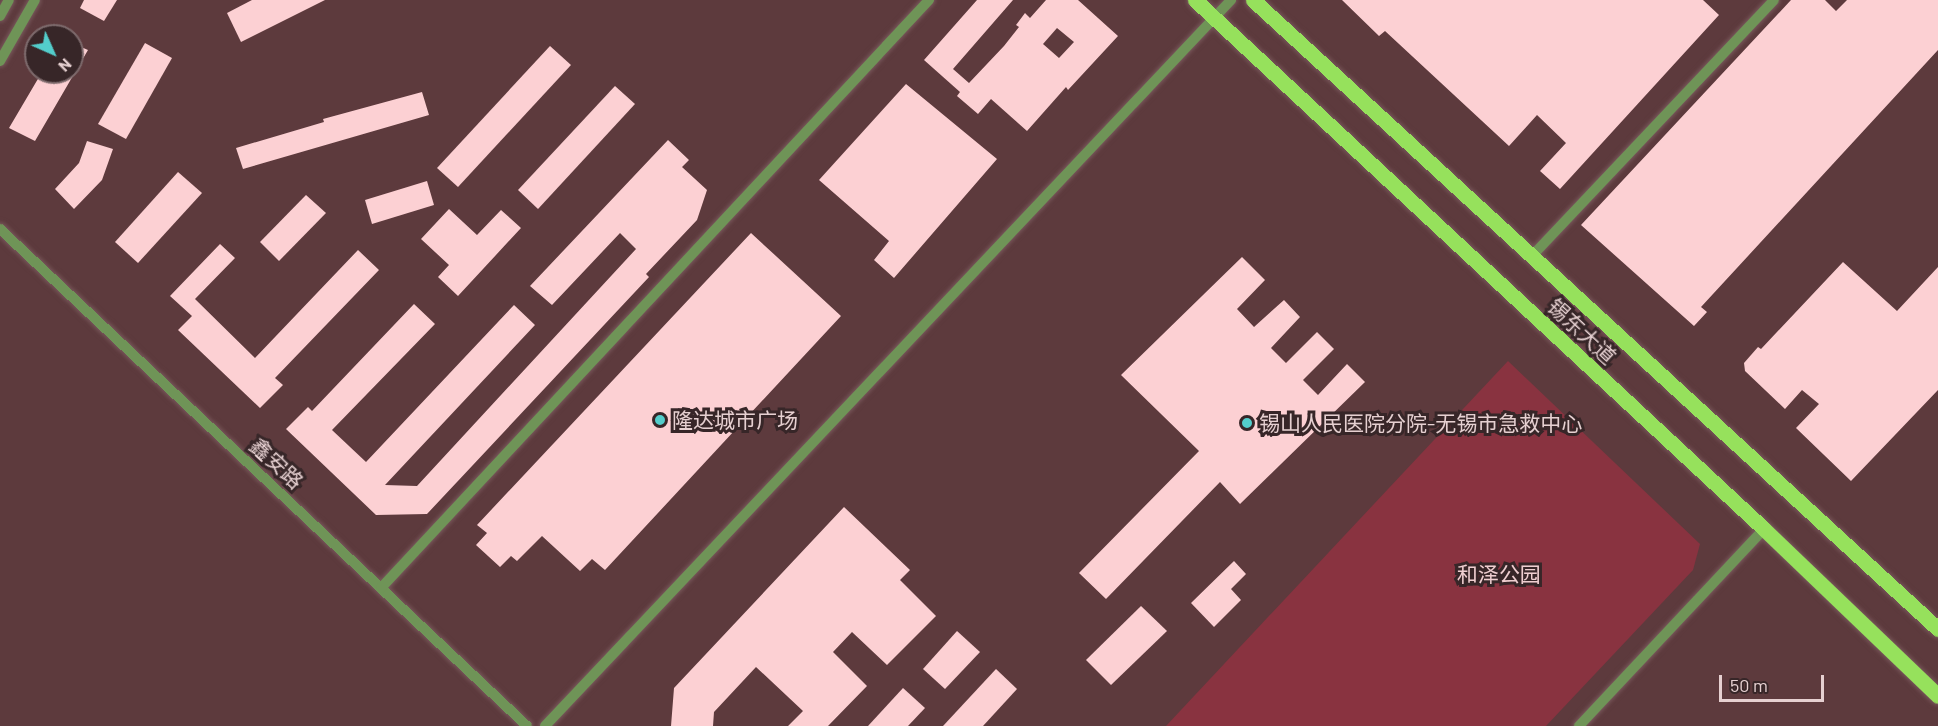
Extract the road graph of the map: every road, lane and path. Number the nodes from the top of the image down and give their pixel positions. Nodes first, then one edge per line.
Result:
1 (9, 0) edge
2 (35, 0) edge
3 (929, 0) edge
4 (1194, 0) edge
5 (1231, 0) edge
6 (1253, 0) edge
7 (1774, 0) edge
8 (0, 16) edge
9 (1212, 17) junction
10 (0, 61) edge
11 (0, 229) edge
12 (1532, 256) junction
13 (1764, 529) junction
14 (381, 588) junction
15 (1938, 629) edge
16 (1938, 696) edge
17 (527, 726) edge
18 (545, 726) edge
19 (1579, 726) edge

1 - 8 street
2 - 10 street
3 - 14 street
4 - 9 main road, 锡东大道
5 - 9 street
6 - 12 main road, 锡东大道
7 - 12 street
9 - 13 main road, 锡东大道
9 - 18 street
11 - 14 street, 鑫安路
12 - 15 main road, 锡东大道
13 - 16 main road, 锡东大道
13 - 19 street
14 - 17 street, 鑫安路

